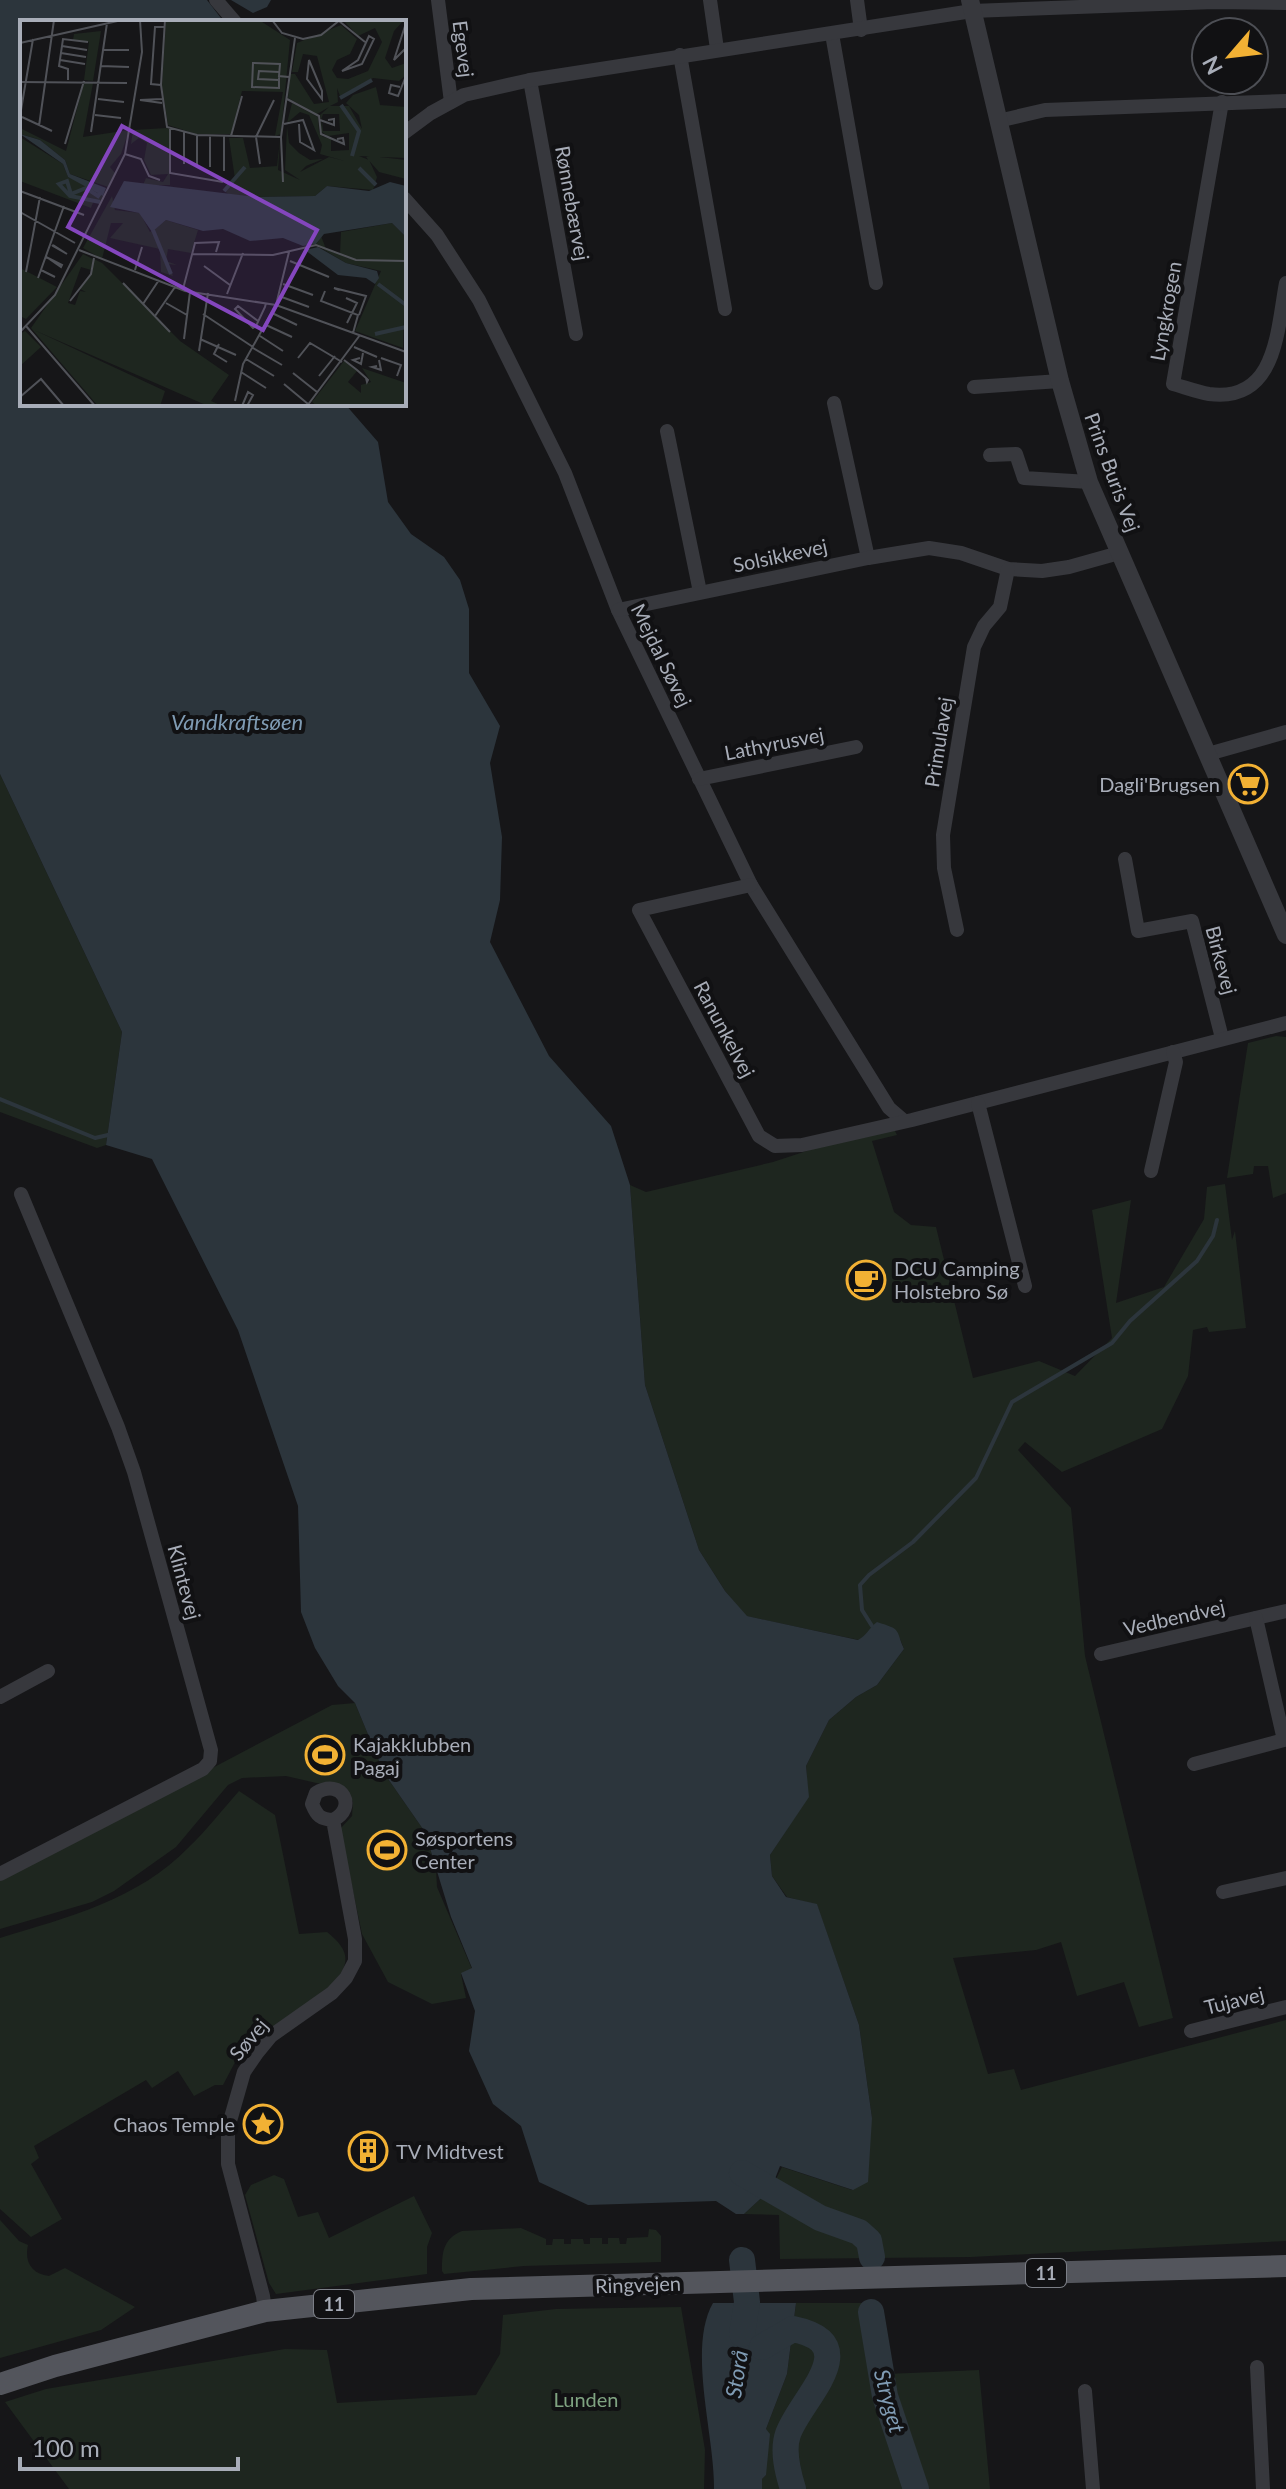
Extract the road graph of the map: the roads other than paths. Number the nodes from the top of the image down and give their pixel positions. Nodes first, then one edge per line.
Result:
1 (216, 0) edge
2 (438, 0) edge
3 (710, 0) edge
4 (857, 0) edge
5 (1214, 1) edge
6 (1286, 3) edge
7 (1069, 4) edge
8 (971, 6) edge
9 (233, 20) edge
10 (861, 30) junction
11 (832, 34) junction
12 (717, 49) junction
13 (680, 55) junction
14 (530, 80) junction
15 (1286, 101) edge
16 (451, 102) junction
17 (1222, 102) junction
18 (998, 121) junction
19 (406, 132) edge
20 (406, 200) edge
21 (876, 283) dead end
22 (1286, 283) edge
23 (725, 309) dead end
24 (576, 334) dead end
25 (1060, 381) junction
26 (974, 387) dead end
27 (834, 403) dead end
28 (667, 431) dead end
29 (990, 455) dead end
30 (1089, 482) junction
31 (1119, 553) junction
32 (868, 558) junction
33 (1008, 569) junction
34 (700, 592) junction
35 (618, 610) junction
36 (1286, 732) edge
37 (856, 747) dead end
38 (1208, 754) junction
39 (699, 779) junction
40 (1125, 859) dead end
41 (751, 885) junction
42 (957, 930) dead end
43 (1286, 935) edge
44 (1286, 1023) edge
45 (1222, 1038) junction
46 (1173, 1052) junction
47 (978, 1103) junction
48 (903, 1120) junction
49 (1151, 1171) dead end
50 (21, 1194) dead end
51 (1025, 1286) dead end
52 (1286, 1611) edge
53 (1256, 1618) junction
54 (1101, 1654) dead end
55 (48, 1671) dead end
56 (0, 1697) edge
57 (1194, 1764) dead end
58 (333, 1820) dead end
59 (0, 1874) edge
60 (1286, 1878) edge
61 (1223, 1892) dead end
62 (1286, 2007) edge
63 (1191, 2031) dead end
64 (1286, 2266) edge
65 (265, 2311) junction
66 (1257, 2367) dead end
67 (0, 2384) edge
68 (1085, 2391) dead end
69 (1093, 2489) edge
70 (1263, 2489) edge

1 - 9 street
2 - 16 street, Egevej
3 - 12 street
4 - 10 street
5 - 6 street
5 - 7 street
7 - 8 street
8 - 10 street
8 - 18 street, Prins Buris Vej
10 - 11 street
11 - 12 street
11 - 21 street
12 - 13 street
13 - 14 street
13 - 23 street
14 - 16 street
14 - 24 street, Rønnebærvej
15 - 17 street
16 - 19 street
17 - 18 street
17 - 22 street, Lyngkrogen
18 - 25 street, Prins Buris Vej
20 - 35 street, Mejdal Søvej
25 - 26 street
25 - 30 street, Prins Buris Vej
27 - 32 street
28 - 34 street
29 - 30 street
30 - 31 street, Prins Buris Vej
31 - 33 street, Solsikkevej
31 - 38 street, Prins Buris Vej
32 - 33 street, Solsikkevej
32 - 34 street, Solsikkevej
33 - 42 street, Primulavej
34 - 35 street, Solsikkevej
35 - 39 street, Mejdal Søvej
36 - 38 street
37 - 39 street, Lathyrusvej
38 - 43 street, Prins Buris Vej
39 - 41 street, Mejdal Søvej
40 - 45 street, Birkevej
41 - 48 street, Mejdal Søvej
41 - 48 street, Ranunkelvej
44 - 45 street
45 - 46 street
46 - 47 street
46 - 49 street
47 - 48 street
47 - 51 street
50 - 59 street, Klintevej
52 - 53 street, Vedbendvej
53 - 54 street, Vedbendvej
53 - 57 street, Vedbendvej
55 - 56 street
58 - 65 street, Søvej
60 - 61 street
62 - 63 street, Tujavej
64 - 65 main road, Ringvejen / 11
65 - 67 main road, Ringvejen / 11
66 - 70 street
68 - 69 street

